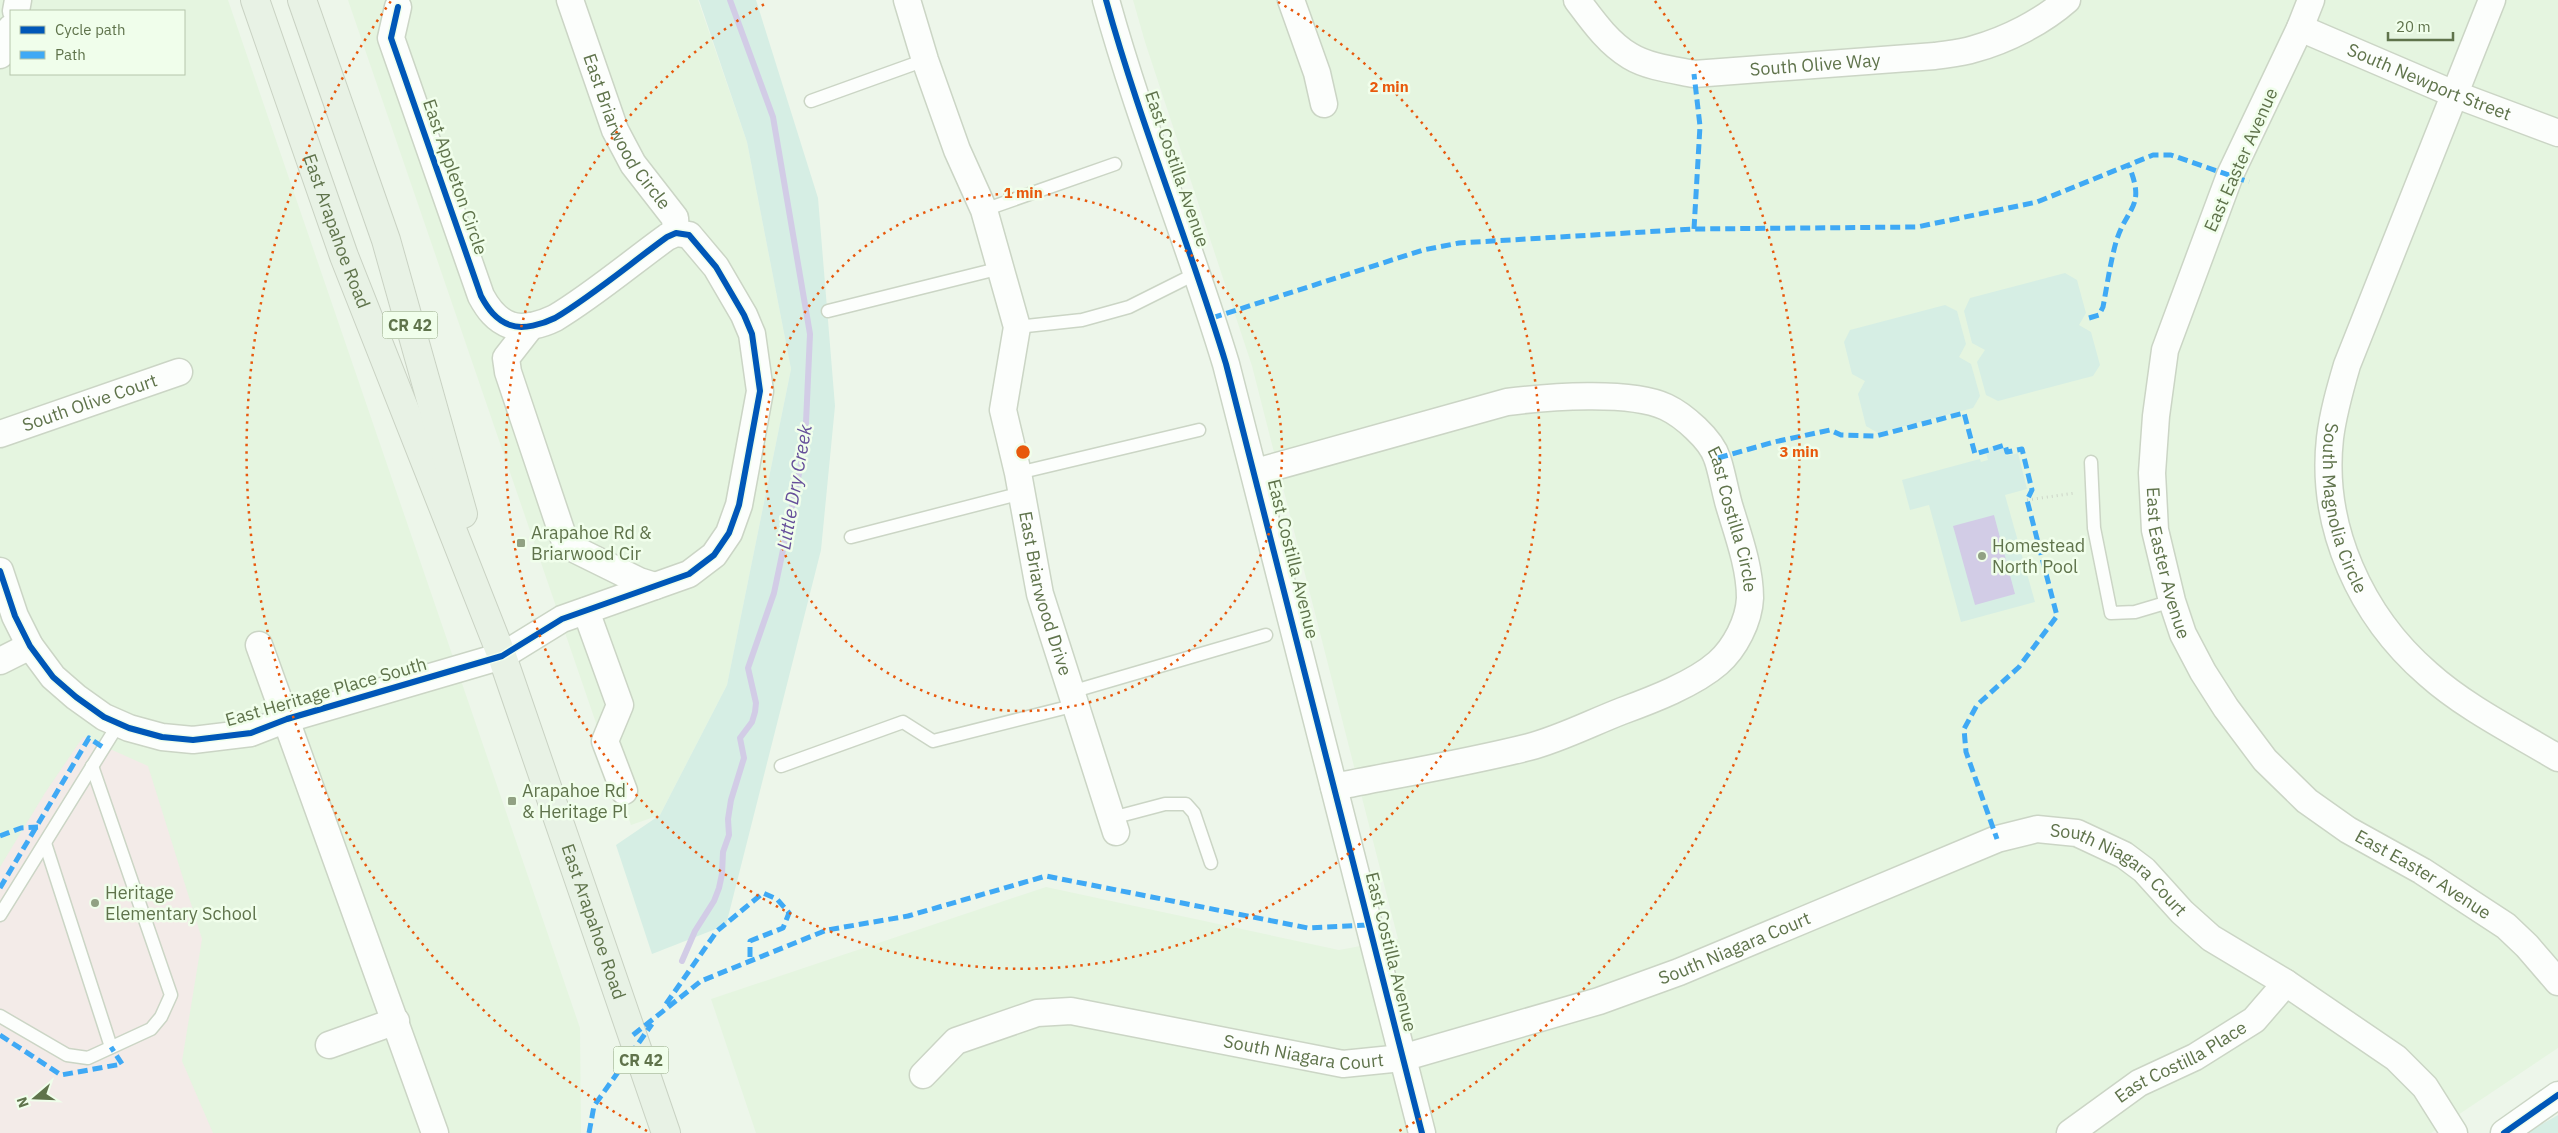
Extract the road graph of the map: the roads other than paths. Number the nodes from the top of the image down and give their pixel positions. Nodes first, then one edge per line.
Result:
1 (255, 0) edge
2 (302, 0) edge
3 (570, 0) edge
4 (907, 0) edge
5 (1106, 0) edge
6 (1291, 0) edge
7 (1577, 0) edge
8 (2067, 0) edge
9 (2311, 0) edge
10 (2492, 0) edge
11 (400, 2) edge
12 (2300, 28) junction
13 (925, 60) junction
14 (2454, 94) junction
15 (811, 100) dead end
16 (1324, 104) dead end
17 (2558, 133) edge
18 (1115, 164) dead end
19 (984, 210) junction
20 (676, 234) junction
21 (1001, 268) junction
22 (1197, 273) junction
23 (828, 311) dead end
24 (531, 326) junction
25 (1017, 327) junction
26 (179, 372) dead end
27 (1199, 430) dead end
28 (0, 434) edge
29 (2091, 462) dead end
30 (1256, 472) junction
31 (1020, 483) junction
32 (851, 537) dead end
33 (0, 571) edge
34 (655, 586) junction
35 (2172, 601) junction
36 (586, 611) junction
37 (1266, 635) dead end
38 (259, 645) dead end
39 (30, 646) junction
40 (502, 656) junction
41 (0, 661) edge
42 (1073, 698) junction
43 (287, 719) junction
44 (119, 723) junction
45 (2558, 758) edge
46 (92, 766) junction
47 (781, 766) dead end
48 (1334, 788) junction
49 (624, 791) dead end
50 (1114, 825) joint
51 (45, 843) junction
52 (1211, 863) dead end
53 (0, 916) edge
54 (2558, 982) edge
55 (2286, 983) junction
56 (0, 1016) edge
57 (396, 1022) junction
58 (329, 1045) dead end
59 (111, 1048) junction
60 (1402, 1058) junction
61 (923, 1075) dead end
62 (2558, 1095) edge
63 (435, 1133) edge
64 (666, 1133) edge
65 (1422, 1133) edge
66 (2070, 1133) edge
67 (2454, 1133) edge
68 (2504, 1133) edge

1 - 40 main road, East Arapahoe Road / CR 42
2 - 40 main road, East Arapahoe Road / CR 42
3 - 20 street, East Briarwood Circle
4 - 13 street, East Briarwood Drive
5 - 22 street, East Costilla Avenue
6 - 16 street
7 - 8 street, South Olive Way
9 - 12 street, East Easter Avenue
10 - 14 street, South Magnolia Circle
11 - 24 street, East Appleton Circle
12 - 14 street, South Newport Street
12 - 35 street, East Easter Avenue
13 - 15 lane
13 - 19 street, East Briarwood Drive
14 - 17 street, South Newport Street
14 - 45 street, South Magnolia Circle
18 - 19 lane
19 - 21 street, East Briarwood Drive
20 - 24 street
20 - 34 street
21 - 23 lane
21 - 25 street, East Briarwood Drive
22 - 25 lane
22 - 30 street, East Costilla Avenue
24 - 34 street
25 - 31 street, East Briarwood Drive
26 - 28 street, South Olive Court
27 - 31 lane, East Briarwood Drive
29 - 35 lane
30 - 48 street, East Costilla Avenue
30 - 48 street, East Costilla Circle
31 - 32 lane, East Briarwood Drive
31 - 42 street, East Briarwood Drive
33 - 39 street, East Heritage Place South
34 - 36 street
35 - 54 street, East Easter Avenue
36 - 40 street
36 - 49 street
37 - 42 lane, East Briarwood Drive
38 - 43 street, East Heritage Place South
39 - 41 street
39 - 44 street, East Heritage Place South
40 - 43 street, East Heritage Place South
40 - 64 main road, East Arapahoe Road / CR 42
42 - 47 lane, East Briarwood Drive
42 - 50 street, East Briarwood Drive
43 - 44 street, East Heritage Place South
43 - 57 street, East Heritage Place South
44 - 46 lane
46 - 51 lane
46 - 59 lane
48 - 60 street, East Costilla Avenue
50 - 52 lane
51 - 53 lane
51 - 59 lane
55 - 60 street, South Niagara Court
55 - 66 street, East Costilla Place
55 - 67 street, South Niagara Court
56 - 59 lane
57 - 58 street
57 - 63 street, East Heritage Place South
60 - 61 street, South Niagara Court
60 - 65 street, East Costilla Avenue
62 - 68 street

